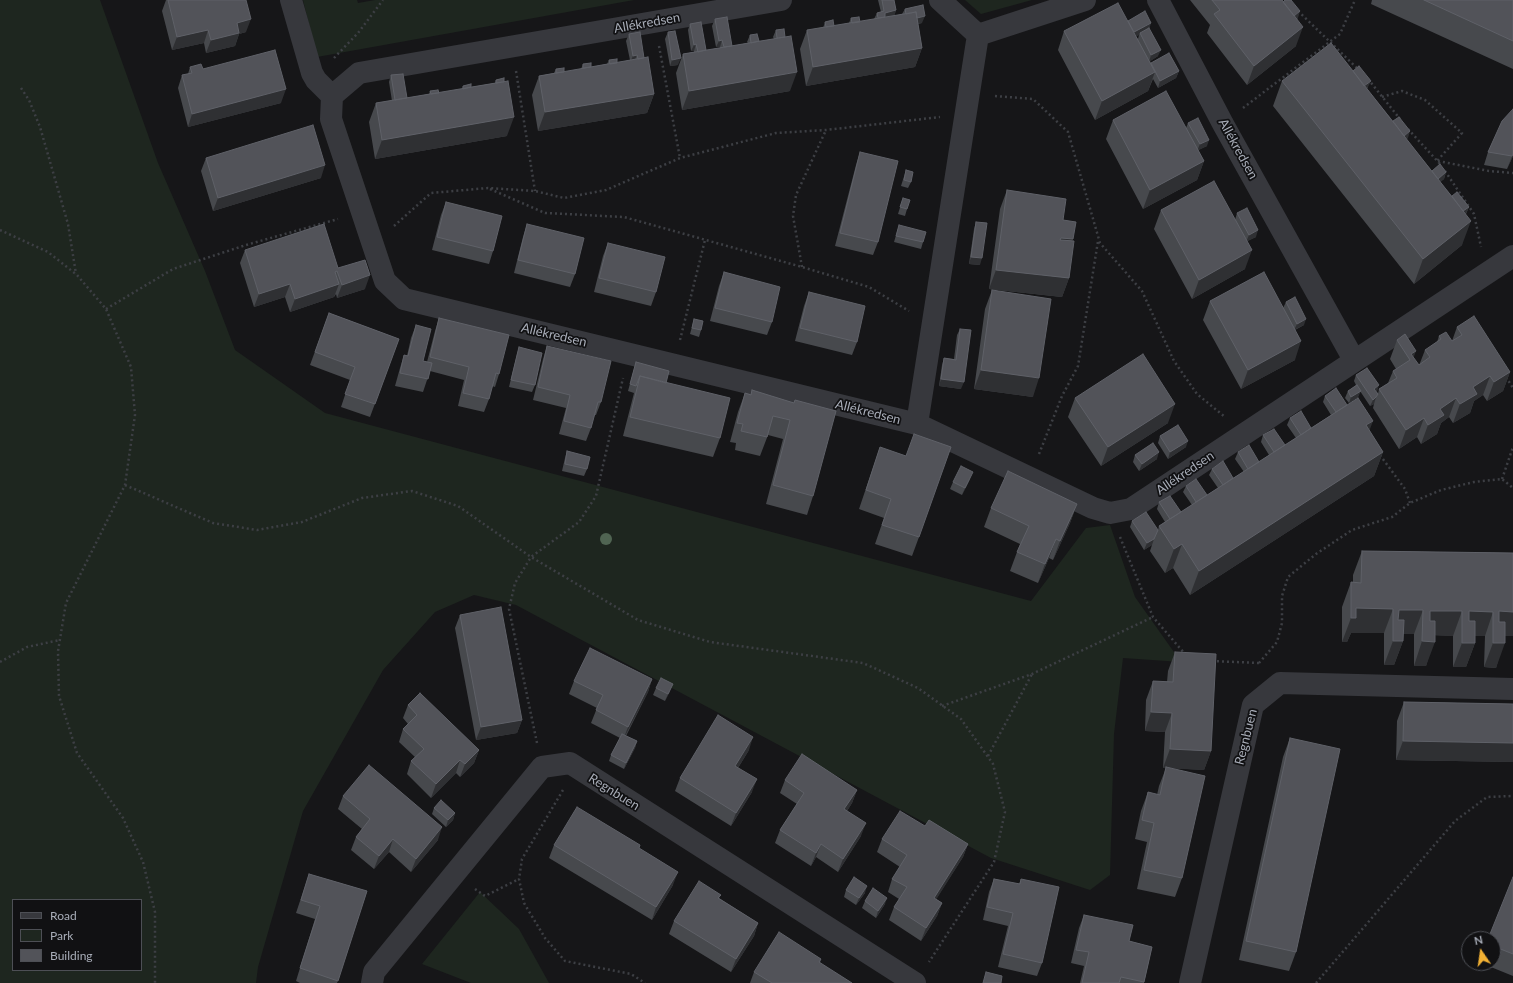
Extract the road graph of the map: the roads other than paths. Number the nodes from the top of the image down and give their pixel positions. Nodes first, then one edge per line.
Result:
1 (290, 0) edge
2 (781, 0) edge
3 (940, 0) edge
4 (1085, 0) edge
5 (1158, 0) edge
6 (978, 35) junction
7 (332, 96) junction
8 (1513, 256) edge
9 (1354, 360) junction
10 (917, 424) junction
11 (1513, 689) edge
12 (372, 983) edge
13 (915, 983) edge
14 (1190, 983) edge

1 - 7 street
2 - 7 street, Allékredsen
3 - 6 street
4 - 6 street
5 - 9 street, Allékredsen
6 - 10 street, Allékredsen
7 - 10 street, Allékredsen
8 - 9 street, Allékredsen
9 - 10 street, Allékredsen
11 - 14 street, Regnbuen
12 - 13 street, Regnbuen

